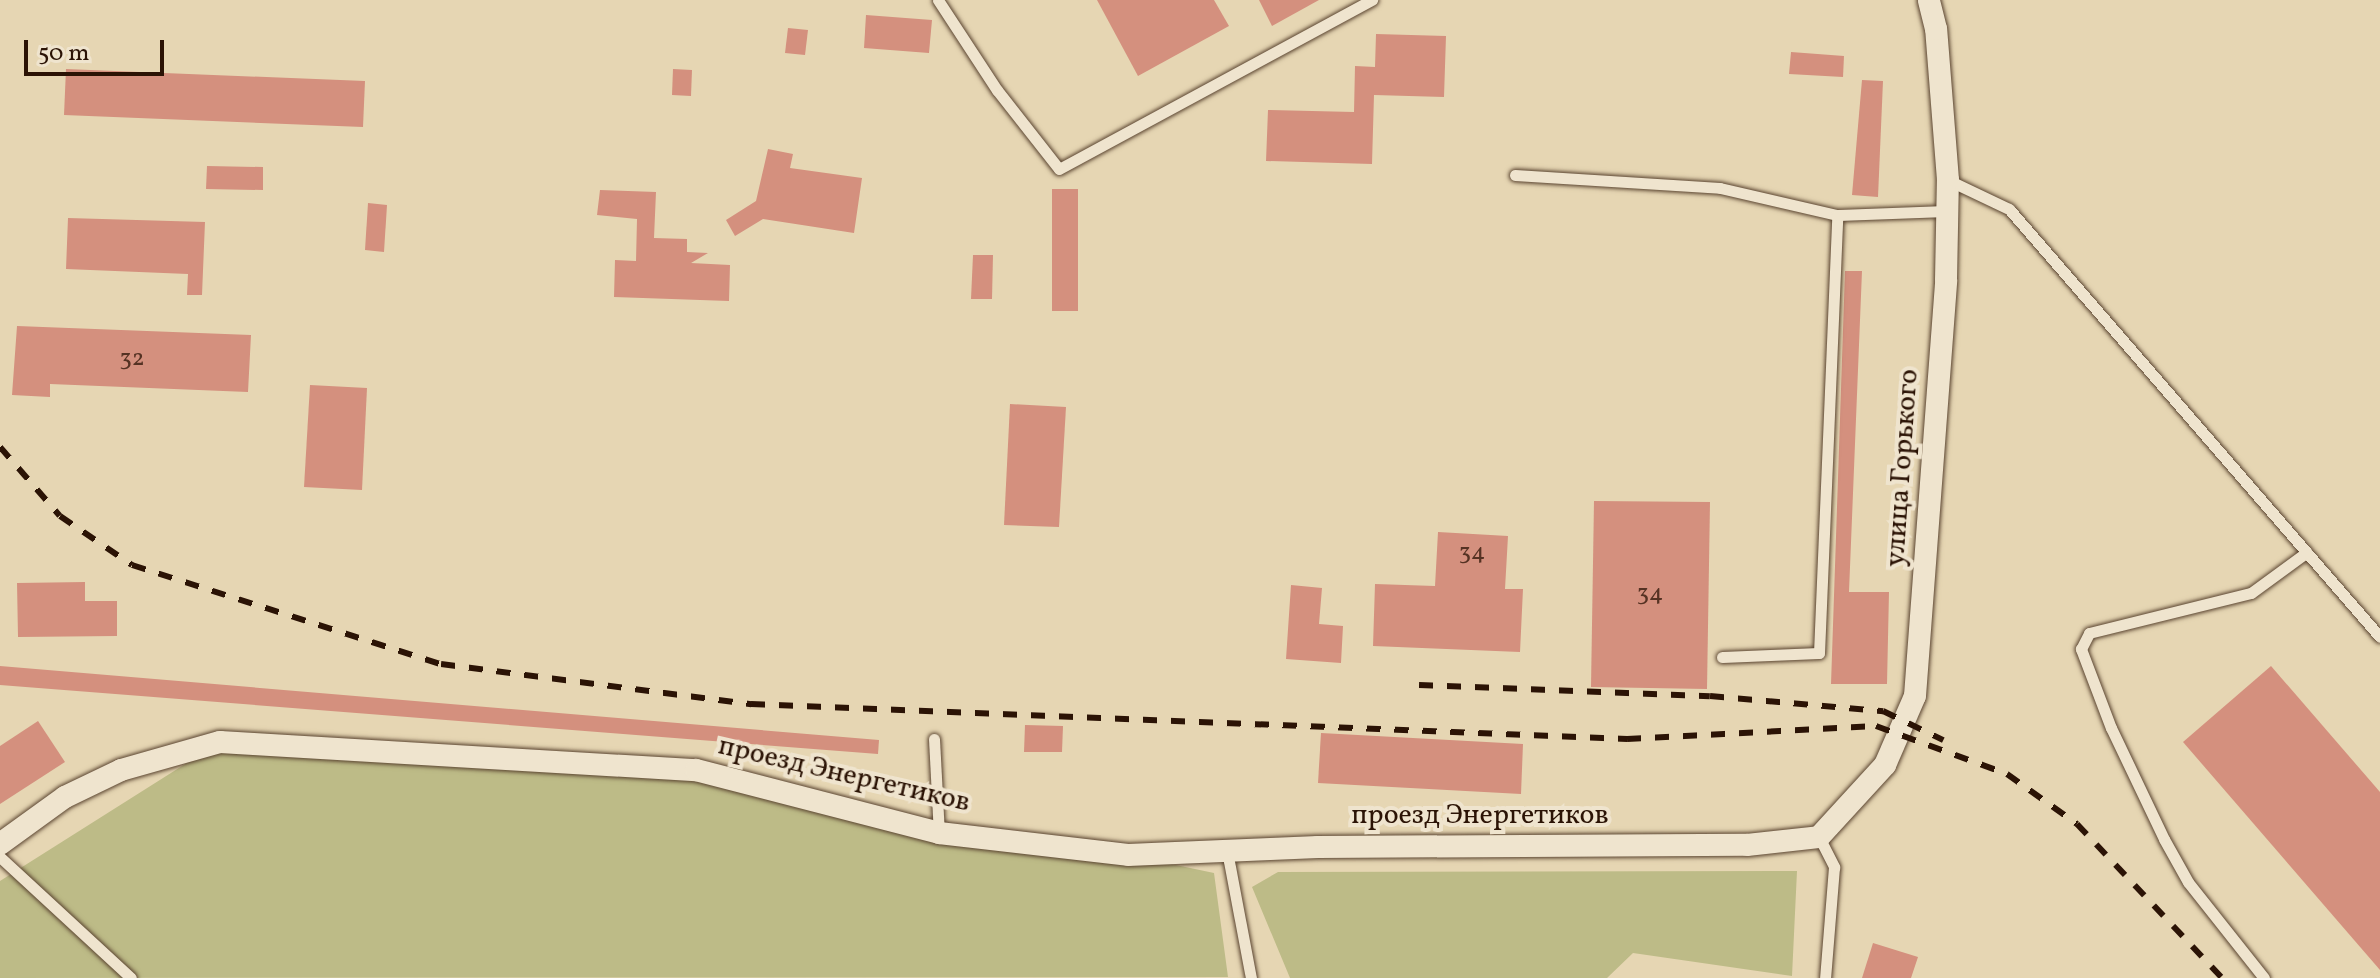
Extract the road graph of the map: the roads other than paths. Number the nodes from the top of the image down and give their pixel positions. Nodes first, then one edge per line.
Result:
1 (938, 0) edge
2 (1372, 0) edge
3 (1929, 0) edge
4 (1515, 175) dead end
5 (1948, 180) junction
6 (1947, 211) junction
7 (1837, 215) junction
8 (2307, 552) junction
9 (2380, 637) edge
10 (1722, 657) dead end
11 (934, 739) dead end
12 (939, 833) junction
13 (1819, 837) junction
14 (0, 844) edge
15 (1227, 851) junction
16 (0, 857) edge
17 (131, 978) edge
18 (1251, 978) edge
19 (1825, 978) edge
20 (2264, 978) edge

1 - 2 lane
3 - 5 street, улица Горького
4 - 7 lane
5 - 6 street, улица Горького
5 - 8 lane
6 - 7 lane
6 - 13 street, улица Горького
7 - 10 lane
8 - 9 lane
8 - 20 lane
11 - 12 lane
12 - 14 street, проезд Энергетиков
12 - 15 street, проезд Энергетиков
13 - 15 street, проезд Энергетиков
13 - 19 lane
15 - 18 lane
16 - 17 lane

